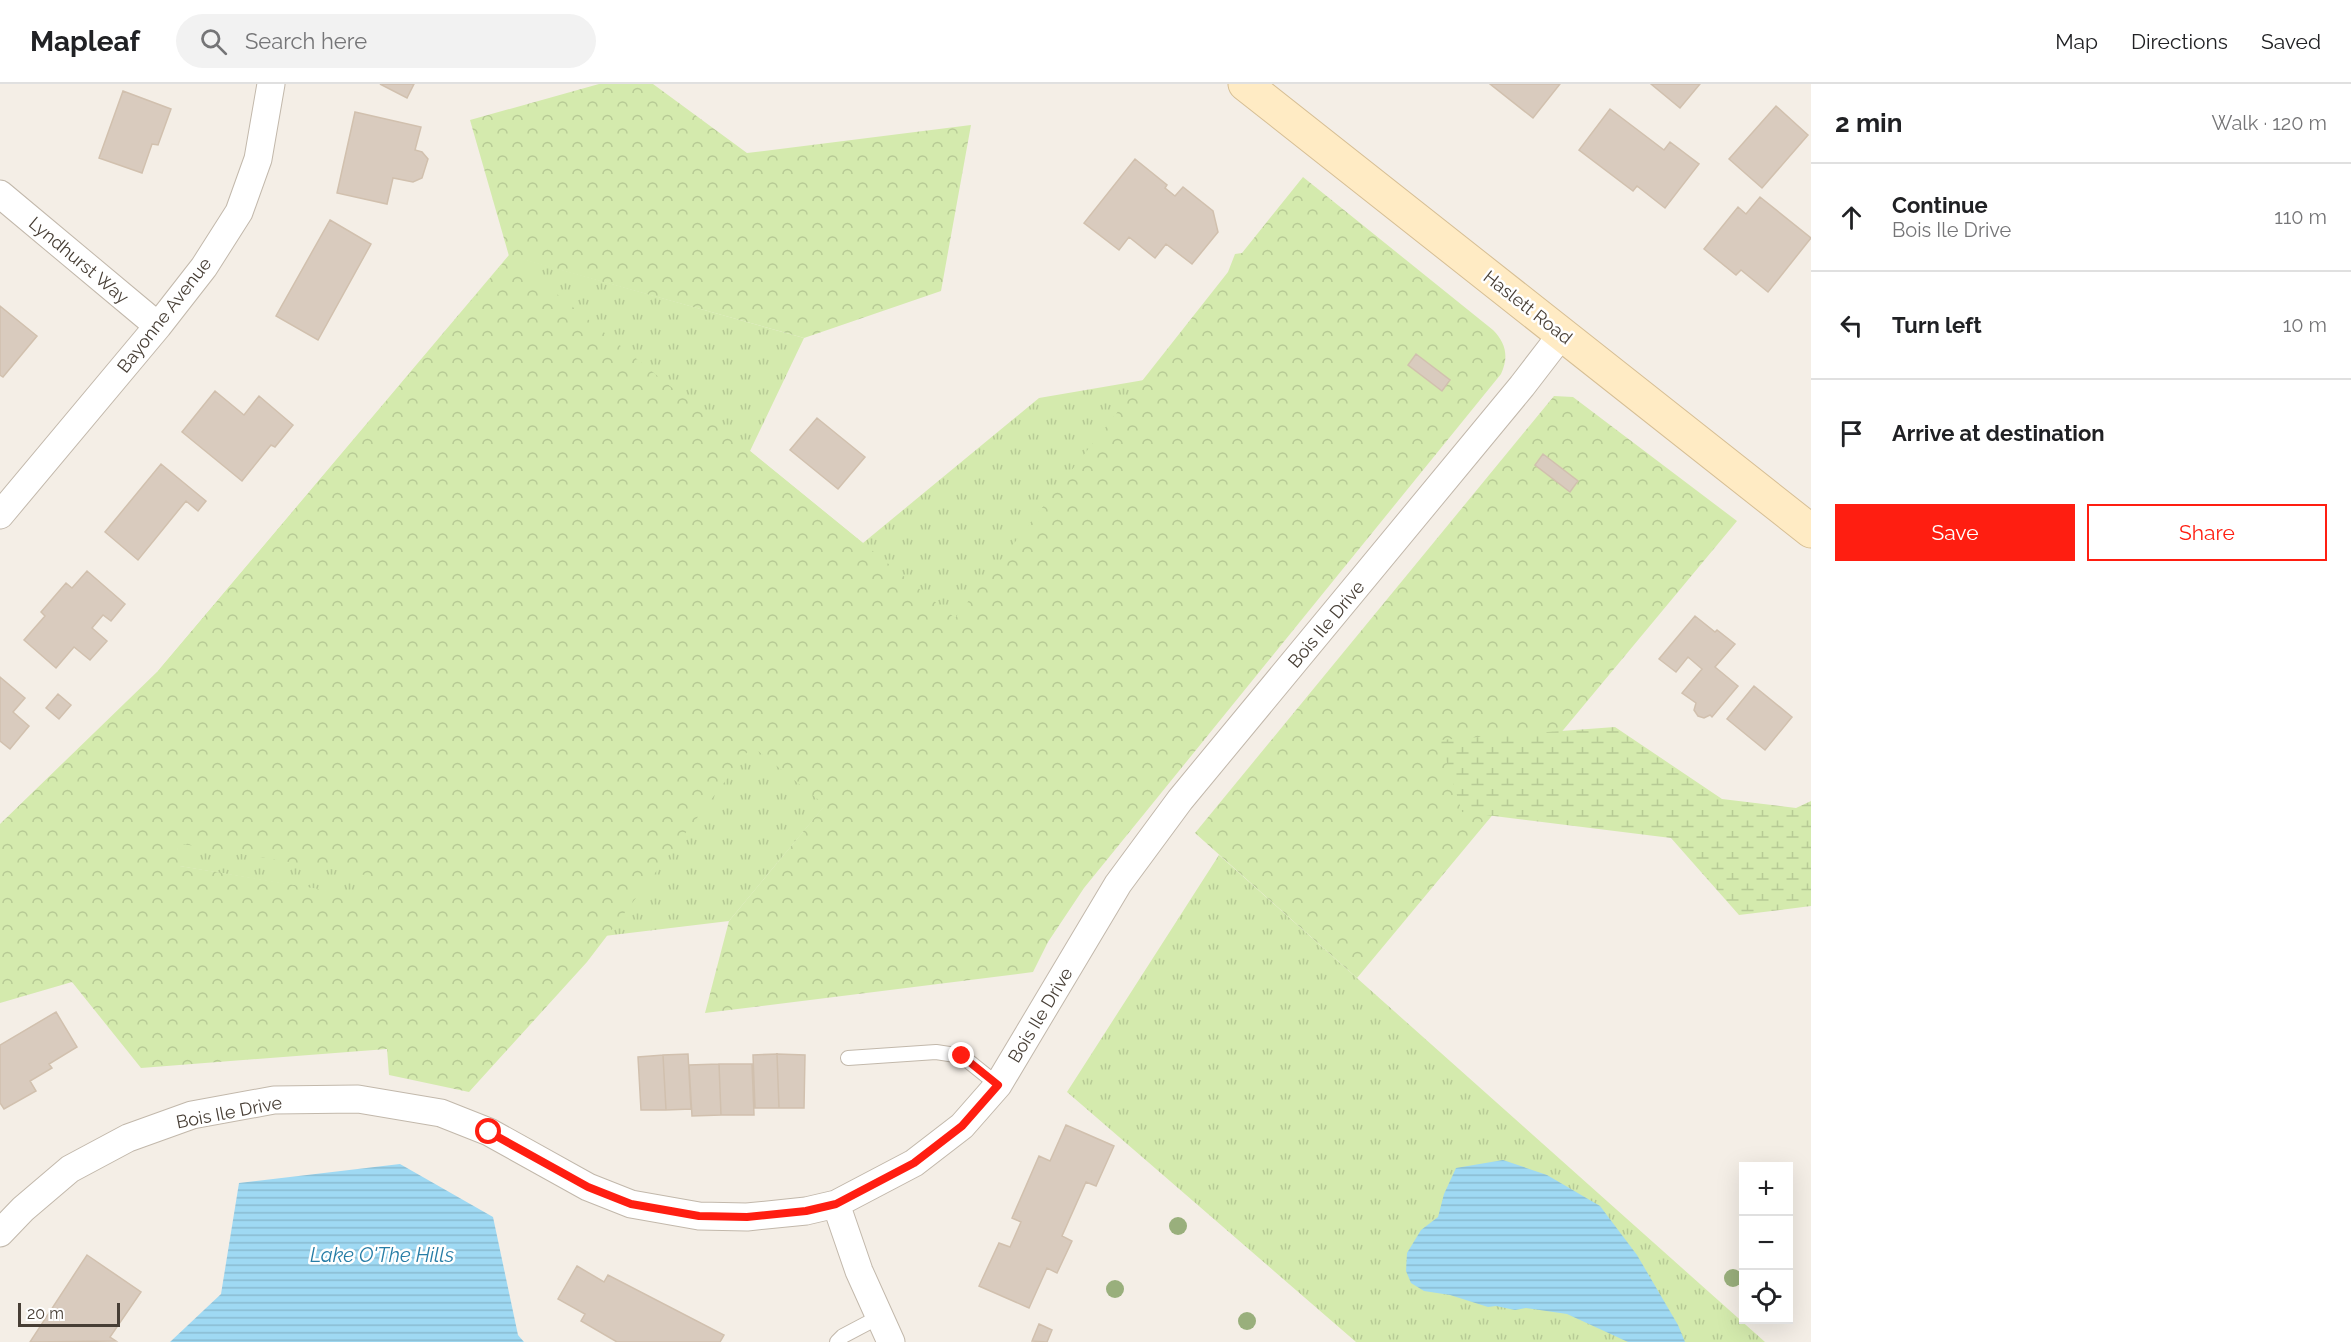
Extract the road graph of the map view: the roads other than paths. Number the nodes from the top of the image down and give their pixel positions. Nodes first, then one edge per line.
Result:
1 (271, 84) edge
2 (1245, 84) edge
3 (0, 194) edge
4 (158, 326) junction
5 (1562, 334) junction
6 (0, 515) edge
7 (1811, 531) edge
8 (848, 1058) dead end
9 (998, 1085) junction
10 (836, 1204) junction
11 (0, 1233) edge
12 (879, 1317) junction
13 (837, 1342) edge
14 (891, 1342) edge

1 - 4 street, Bayonne Avenue
2 - 5 main road, Haslett Road
3 - 4 street, Lyndhurst Way
4 - 6 street, Bayonne Avenue
5 - 7 main road, Haslett Road
5 - 9 street, Bois Ile Drive
8 - 9 lane
9 - 10 street, Bois Ile Drive
10 - 11 street, Bois Ile Drive
10 - 12 street
12 - 13 lane
12 - 14 street

